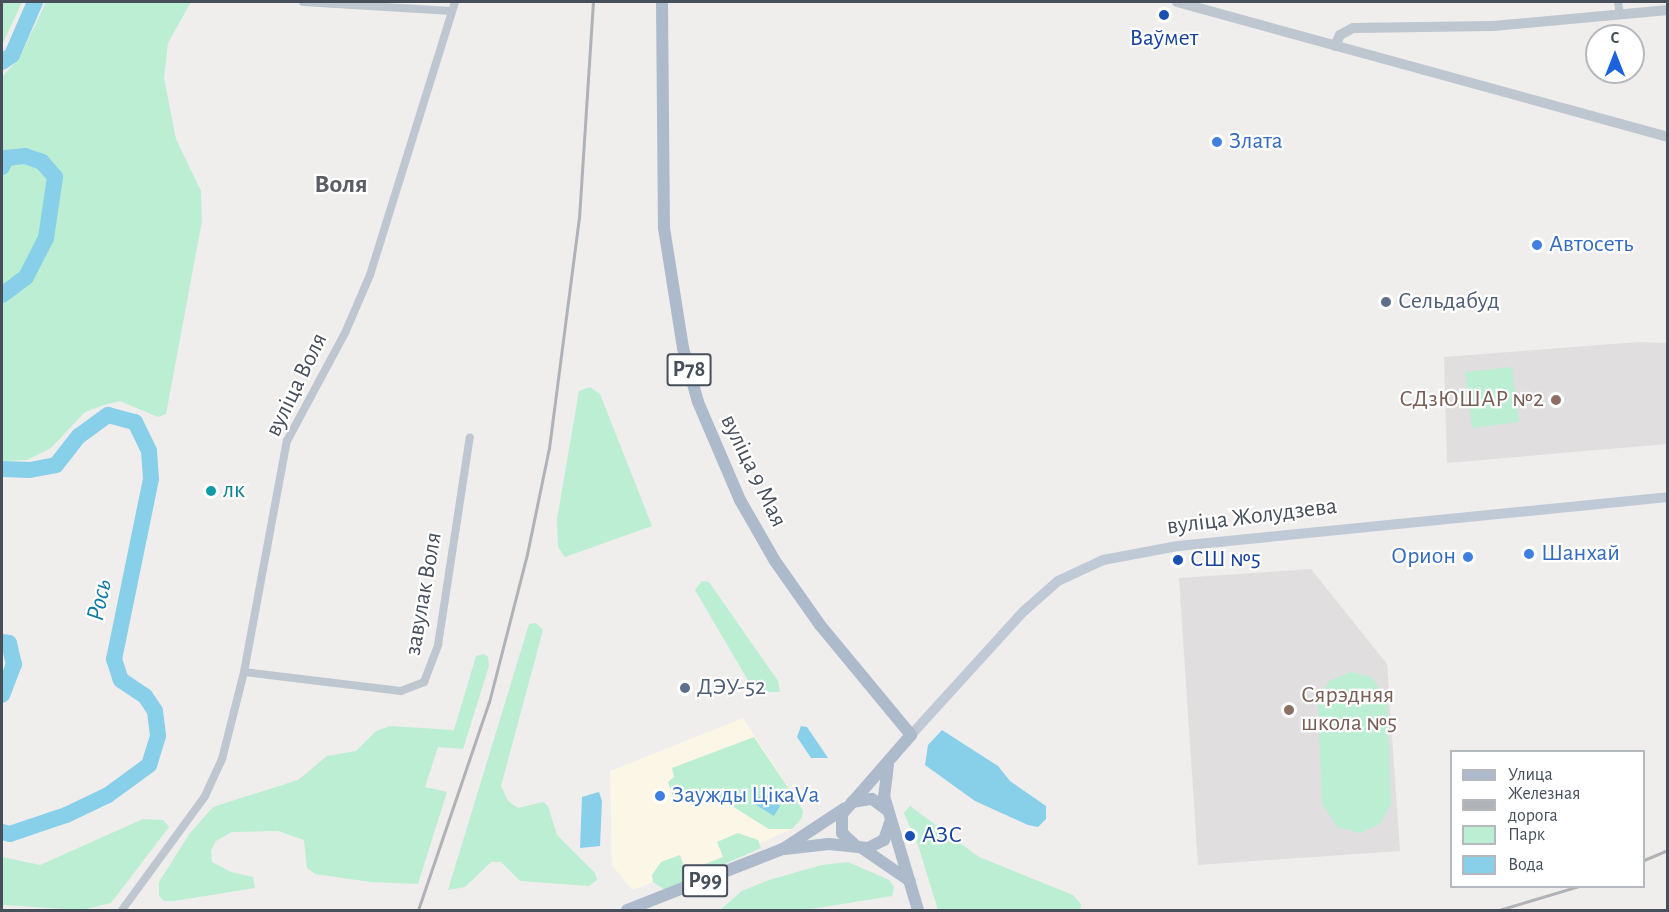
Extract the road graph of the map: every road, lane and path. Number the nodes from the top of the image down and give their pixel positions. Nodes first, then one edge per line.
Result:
1 (303, 2) edge
2 (662, 2) edge
3 (1177, 2) edge
4 (1618, 2) edge
5 (454, 6) edge
6 (1668, 10) edge
7 (1620, 15) junction
8 (1335, 46) junction
9 (1668, 138) edge
10 (470, 437) dead end
11 (1668, 496) edge
12 (244, 672) junction
13 (911, 735) junction
14 (890, 761) junction
15 (847, 806) junction
16 (887, 810) junction
17 (890, 824) junction
18 (859, 847) junction
19 (783, 849) junction
20 (910, 881) junction
21 (122, 910) edge
22 (627, 910) edge
23 (918, 910) edge

1 - 5 street
2 - 13 main road, вуліца 9 Мая / Р78
3 - 8 street
4 - 7 street
5 - 12 street, вуліца Воля
6 - 7 street
7 - 8 street
8 - 9 street
10 - 12 street, завулак Воля
11 - 13 main road, вуліца Жолудзева
12 - 21 street, вуліца Воля
13 - 14 main road
14 - 15 main road
14 - 16 main road
15 - 16 main road
15 - 18 main road
15 - 19 main road, Р99
16 - 17 main road
17 - 18 main road
17 - 20 main road
18 - 19 main road, Р99
18 - 20 main road
19 - 22 main road, Р99
20 - 23 main road

